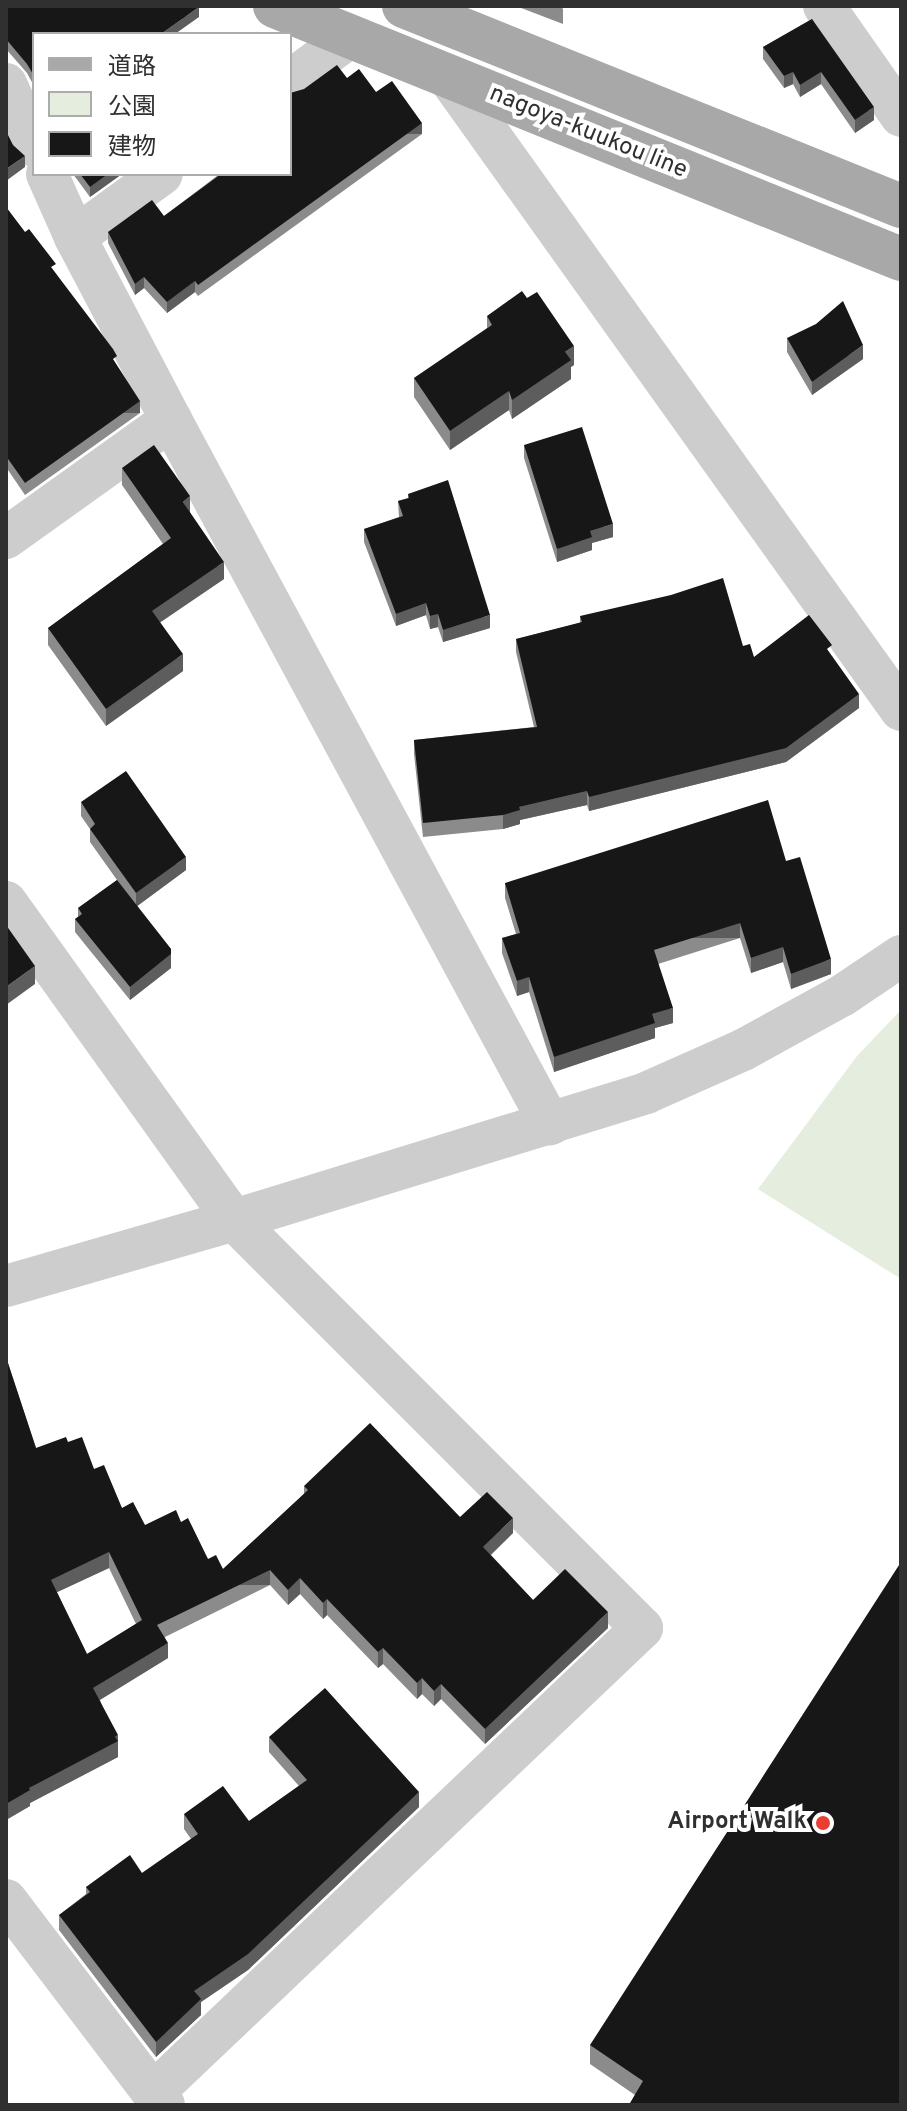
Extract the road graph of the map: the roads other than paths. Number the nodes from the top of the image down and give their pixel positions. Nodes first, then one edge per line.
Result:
1 (275, 6) edge
2 (404, 6) edge
3 (824, 6) edge
4 (351, 36) junction
5 (449, 78) junction
6 (292, 80) edge
7 (6, 84) edge
8 (901, 116) edge
9 (32, 142) edge
10 (48, 176) edge
11 (159, 176) edge
12 (901, 206) edge
13 (75, 237) junction
14 (901, 259) edge
15 (171, 420) junction
16 (6, 538) edge
17 (901, 710) edge
18 (6, 902) edge
19 (901, 956) edge
20 (550, 1124) junction
21 (234, 1220) junction
22 (6, 1286) edge
23 (6, 1900) edge
24 (158, 2099) edge

1 - 4 main road, nagoya-kuukou line
2 - 12 main road, nagoya-kuukou line
3 - 8 street
4 - 5 main road, nagoya-kuukou line
4 - 6 street
5 - 14 main road, nagoya-kuukou line
5 - 17 street
7 - 9 street
10 - 13 street
11 - 13 street
13 - 15 street
15 - 16 street
15 - 20 street
18 - 21 street
19 - 20 street
20 - 21 street
21 - 22 street
21 - 24 street
23 - 24 street

